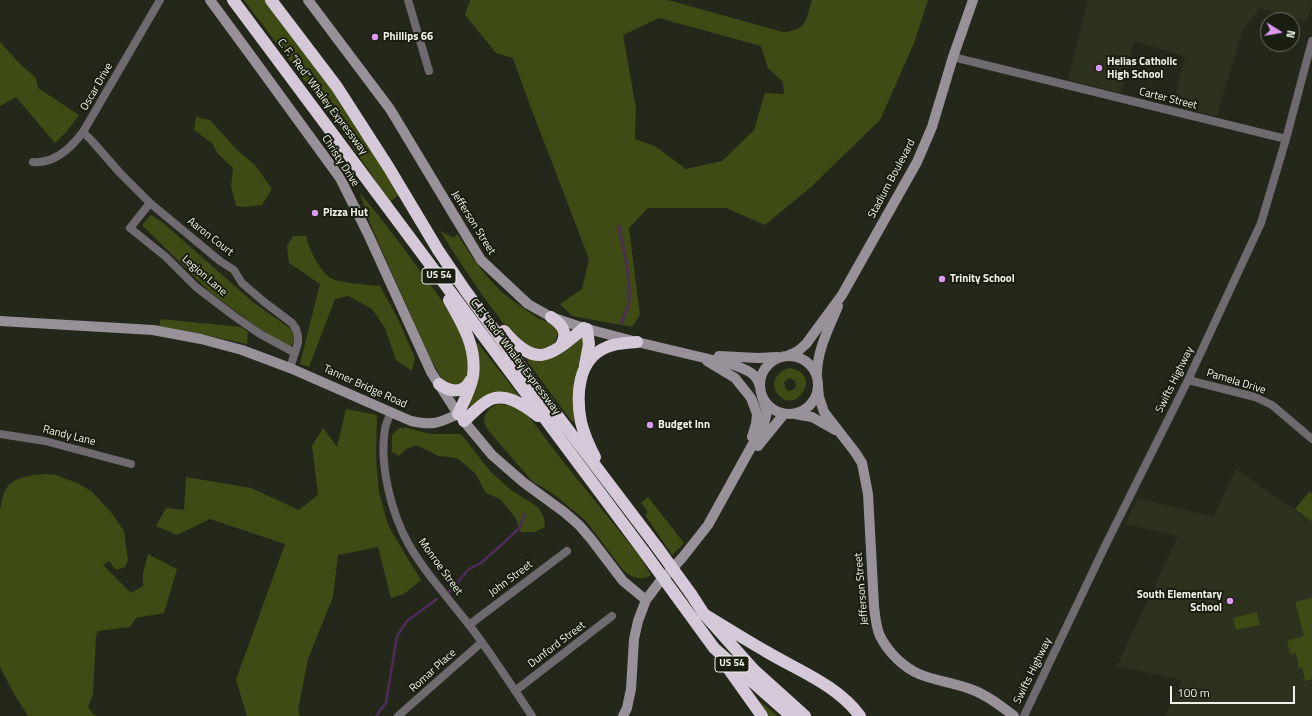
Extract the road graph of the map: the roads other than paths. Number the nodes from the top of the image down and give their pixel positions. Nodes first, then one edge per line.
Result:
1 (160, 0) edge
2 (210, 0) edge
3 (233, 0) edge
4 (271, 0) edge
5 (308, 0) edge
6 (408, 0) edge
7 (973, 0) edge
8 (1312, 41) edge
9 (952, 57) junction
10 (429, 71) dead end
11 (83, 132) junction
12 (1286, 139) junction
13 (33, 162) dead end
14 (150, 203) junction
15 (427, 260) junction
16 (465, 290) junction
17 (842, 295) junction
18 (551, 317) junction
19 (0, 321) edge
20 (585, 329) junction
21 (637, 342) junction
22 (560, 347) junction
23 (295, 353) junction
24 (697, 355) junction
25 (784, 356) junction
26 (290, 368) junction
27 (584, 368) junction
28 (473, 376) junction
29 (1188, 380) junction
30 (818, 382) junction
31 (439, 384) junction
32 (761, 392) junction
33 (391, 412) junction
34 (789, 414) junction
35 (461, 417) junction
36 (550, 426) junction
37 (0, 434) edge
38 (842, 435) junction
39 (1312, 439) edge
40 (747, 454) junction
41 (131, 464) dead end
42 (739, 469) junction
43 (611, 488) junction
44 (567, 551) dead end
45 (646, 600) junction
46 (704, 614) junction
47 (612, 616) dead end
48 (469, 625) junction
49 (482, 642) junction
50 (714, 648) junction
51 (515, 691) junction
52 (398, 716) edge
53 (532, 716) edge
54 (623, 716) edge
55 (762, 716) edge
56 (791, 716) edge
57 (806, 716) edge
58 (860, 716) edge
59 (1014, 716) edge
60 (1024, 716) edge

1 - 11 street, Oscar Drive
2 - 31 street, Christy Drive
3 - 15 highway, C. F. “Red” Whaley Expressway / US 54
4 - 16 highway, C. F. “Red” Whaley Expressway / US 54
5 - 18 street, Jefferson Street
6 - 10 street
7 - 9 street, Stadium Boulevard
8 - 12 street, Swifts Highway
9 - 12 street, Carter Street
9 - 17 street, Stadium Boulevard
11 - 13 street, Oscar Drive
11 - 14 street, Aaron Court
12 - 29 street, Swifts Highway
14 - 23 street, Aaron Court
14 - 23 street, Legion Lane
15 - 28 highway
15 - 36 highway, C. F. “Red” Whaley Expressway / US 54
16 - 22 highway
16 - 43 highway, C. F. “Red” Whaley Expressway / US 54
17 - 25 street
17 - 30 street
18 - 20 street, Jefferson Street
18 - 22 highway
19 - 26 street, Tanner Bridge Road
20 - 21 street, Jefferson Street
20 - 22 highway
20 - 27 highway
21 - 24 street, Jefferson Street
21 - 27 highway
23 - 26 street, Aaron Court
24 - 25 street
24 - 32 street
24 - 40 street
25 - 30 street
25 - 32 street
26 - 33 street, Tanner Bridge Road
27 - 43 highway
28 - 31 highway
28 - 35 highway
29 - 39 street, Pamela Drive
29 - 60 street, Swifts Highway
30 - 34 street
30 - 38 street, Jefferson Street
31 - 35 street, Christy Drive
32 - 34 street
32 - 40 street
33 - 35 street, Tanner Bridge Road
33 - 48 street, Monroe Street
34 - 38 street
34 - 42 street
35 - 36 highway
35 - 45 street
36 - 50 highway, C. F. “Red” Whaley Expressway / US 54, bridge
37 - 41 street, Randy Lane
38 - 59 street, Jefferson Street
40 - 42 street
42 - 45 street
43 - 46 highway, C. F. “Red” Whaley Expressway / US 54, bridge
44 - 48 street, John Street
45 - 54 street
46 - 57 highway, C. F. “Red” Whaley Expressway / US 54
46 - 58 highway
47 - 51 street, Dunford Street
48 - 49 street, Monroe Street
49 - 51 street, Monroe Street
49 - 52 street, Romar Place
50 - 55 highway
50 - 56 highway, C. F. “Red” Whaley Expressway / US 54
51 - 53 street, Monroe Street

